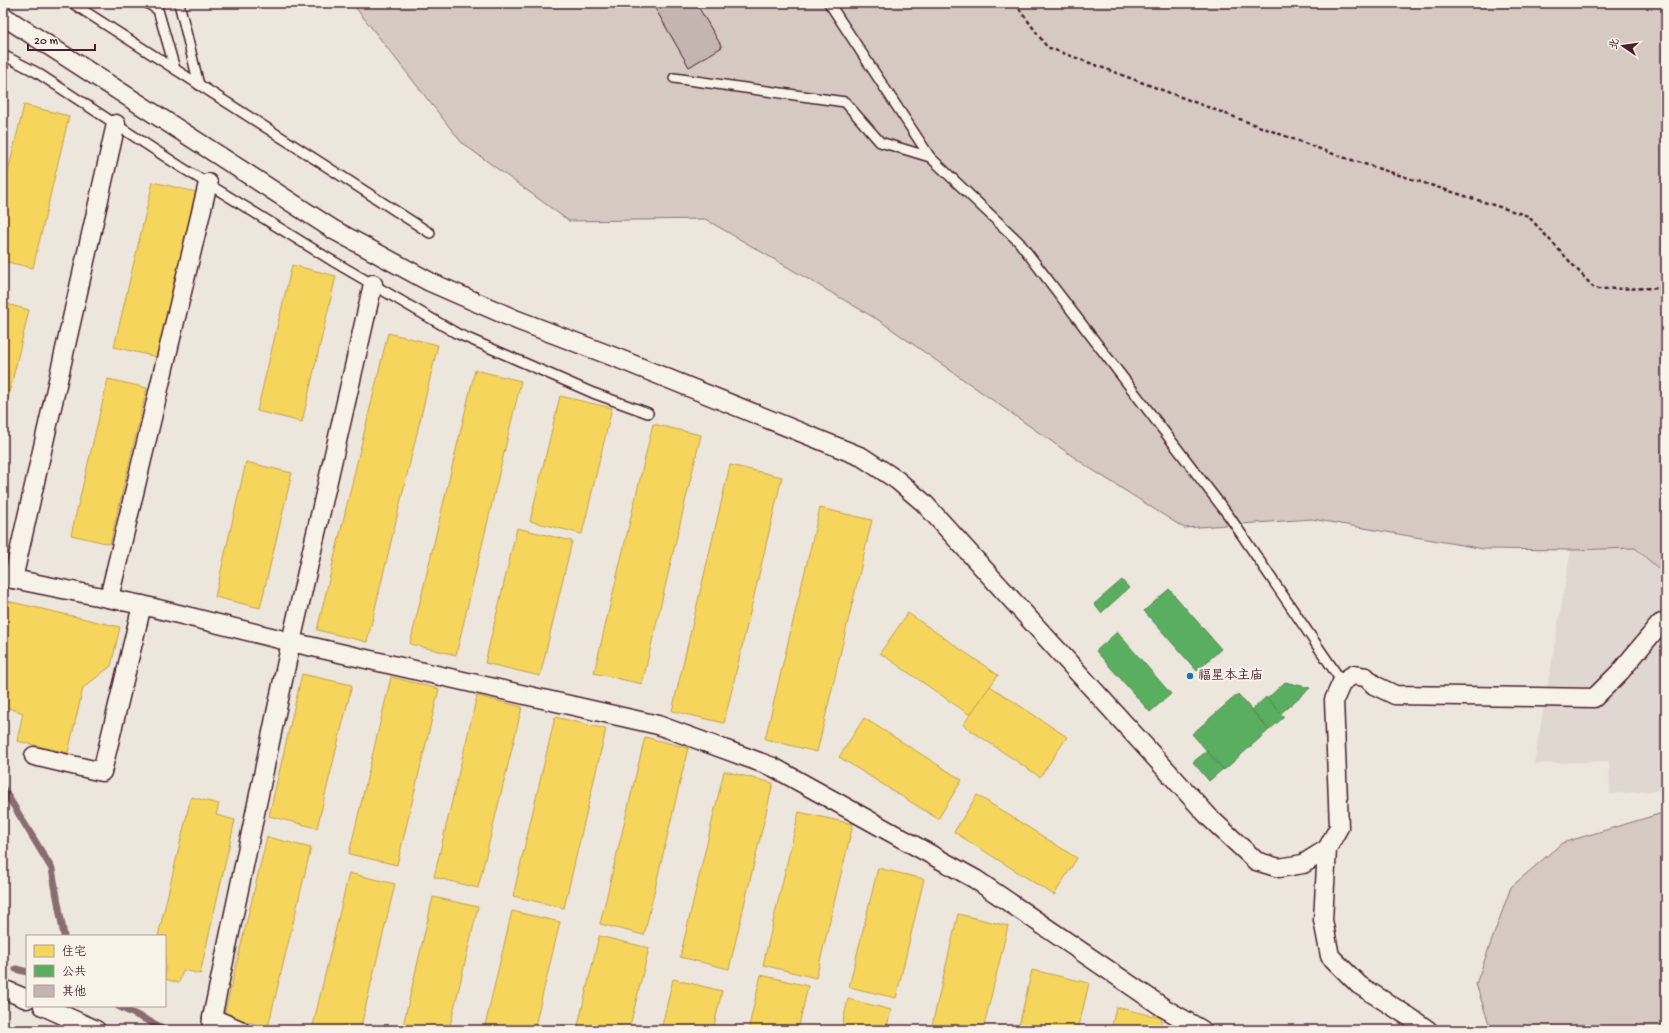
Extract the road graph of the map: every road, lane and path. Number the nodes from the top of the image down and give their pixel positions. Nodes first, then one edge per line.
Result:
1 (72, 3) edge
2 (148, 3) edge
3 (179, 3) edge
4 (829, 3) edge
5 (1015, 3) edge
6 (3, 16) edge
7 (3, 55) edge
8 (175, 69) junction
9 (674, 78) dead end
10 (199, 85) junction
11 (116, 124) junction
12 (930, 157) junction
13 (208, 183) junction
14 (430, 234) dead end
15 (373, 284) junction
16 (1666, 288) edge
17 (648, 413) dead end
18 (8, 577) edge
19 (109, 598) junction
20 (142, 605) junction
21 (1666, 622) edge
22 (291, 642) junction
23 (1342, 682) junction
24 (34, 756) dead end
25 (1327, 849) junction
26 (3, 988) edge
27 (26, 999) edge
28 (45, 1007) edge
29 (212, 1024) edge
30 (96, 1030) edge
31 (240, 1030) edge
32 (1202, 1030) edge
33 (1428, 1030) edge

1 - 8 lane
2 - 8 lane
3 - 10 lane
4 - 12 lane
5 - 16 path
6 - 25 street
7 - 11 lane
8 - 10 lane
9 - 12 lane
10 - 14 lane
11 - 13 lane
11 - 18 street
12 - 23 lane
13 - 15 lane
13 - 19 street
15 - 17 lane
15 - 22 street
18 - 19 street
19 - 20 street
20 - 22 street
20 - 24 street
21 - 23 street
22 - 29 street
22 - 32 street
23 - 25 street
25 - 33 street
26 - 27 street
28 - 30 street
29 - 31 street

